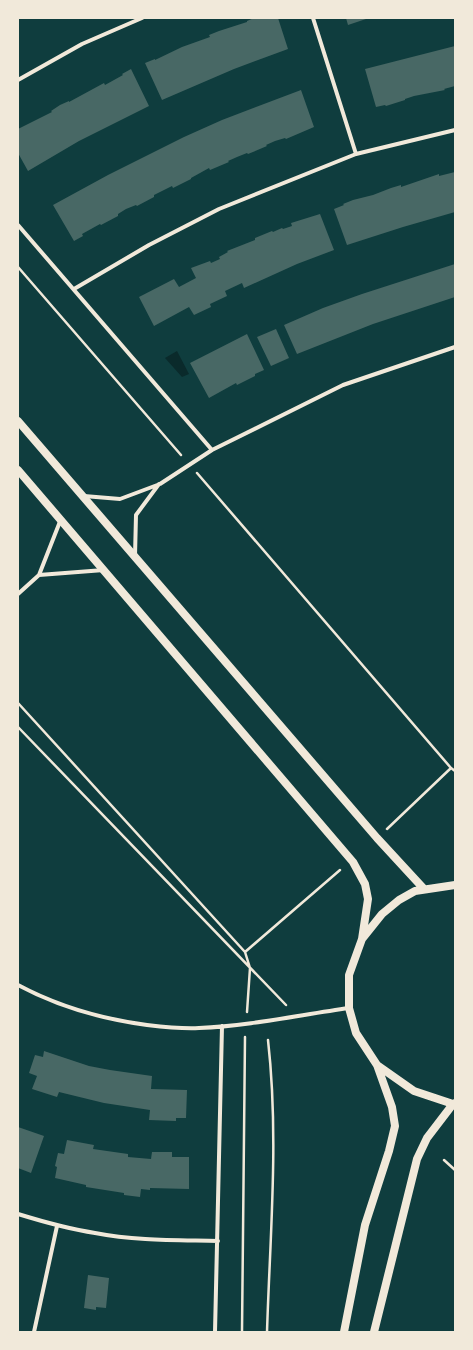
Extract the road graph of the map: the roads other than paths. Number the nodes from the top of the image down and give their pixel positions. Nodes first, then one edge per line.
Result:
1 (142, 18) edge
2 (313, 18) edge
3 (18, 80) edge
4 (455, 130) edge
5 (356, 154) junction
6 (18, 225) edge
7 (74, 289) junction
8 (455, 347) edge
9 (18, 421) edge
10 (212, 450) junction
11 (18, 470) edge
12 (160, 484) junction
13 (83, 496) junction
14 (61, 519) junction
15 (135, 556) junction
16 (105, 570) junction
17 (39, 575) junction
18 (18, 594) edge
19 (455, 885) edge
20 (424, 889) junction
21 (362, 939) junction
22 (18, 985) edge
23 (349, 1008) junction
24 (222, 1026) junction
25 (377, 1065) junction
26 (454, 1103) edge
27 (18, 1214) edge
28 (57, 1226) junction
29 (218, 1241) junction
30 (34, 1332) edge
31 (215, 1332) edge
32 (344, 1332) edge
33 (374, 1332) edge

1 - 3 street
2 - 5 street
4 - 5 street
5 - 7 street
6 - 7 street
7 - 10 street
8 - 10 street
9 - 13 main road
10 - 12 street
11 - 14 main road
12 - 13 street
12 - 15 street
13 - 15 main road
14 - 16 main road
14 - 17 street
15 - 20 main road
16 - 17 street
16 - 21 main road
17 - 18 street
19 - 20 main road
20 - 21 main road
21 - 23 main road
22 - 24 street
23 - 24 street
23 - 25 main road
24 - 29 street
25 - 26 main road
25 - 32 main road
26 - 33 main road
27 - 28 street
28 - 29 street
28 - 30 street
29 - 31 street

